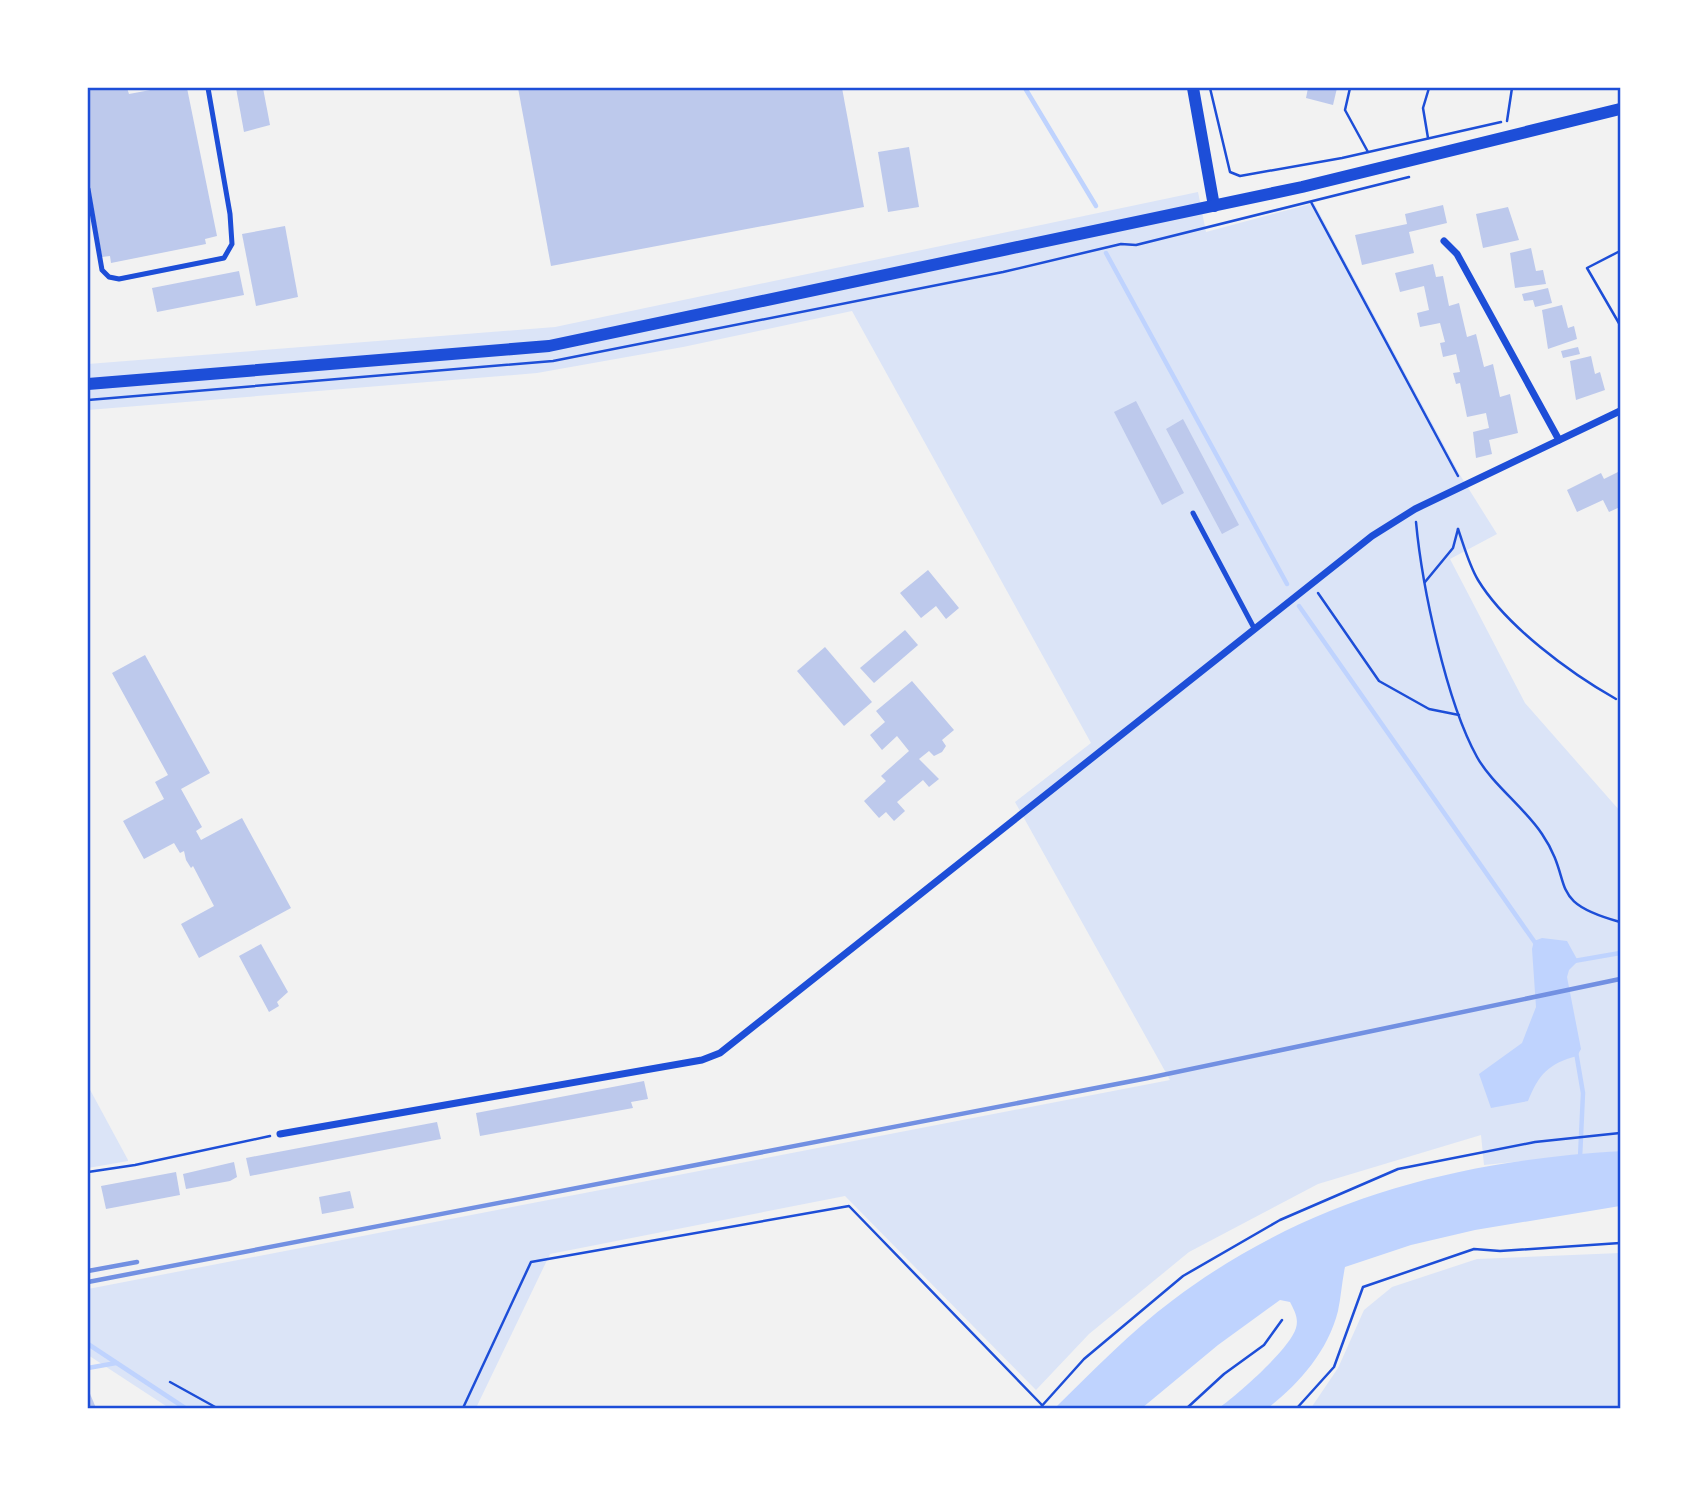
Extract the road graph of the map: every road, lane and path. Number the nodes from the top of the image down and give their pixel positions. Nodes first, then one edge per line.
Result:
1 (208, 88) edge
2 (1193, 88) edge
3 (1210, 88) edge
4 (1350, 88) edge
5 (1429, 88) edge
6 (1512, 88) edge
7 (1620, 109) edge
8 (1519, 118) dead end
9 (1507, 121) junction
10 (1428, 138) junction
11 (1368, 152) junction
12 (88, 189) edge
13 (1311, 202) dead end
14 (1214, 206) junction
15 (1444, 241) dead end
16 (1620, 251) edge
17 (1620, 325) edge
18 (88, 384) edge
19 (1620, 411) edge
20 (1559, 440) junction
21 (1464, 486) junction
22 (1415, 509) junction
23 (1193, 513) dead end
24 (1425, 582) junction
25 (1311, 583) junction
26 (1254, 628) junction
27 (1616, 699) dead end
28 (1460, 715) junction
29 (1620, 922) edge
30 (1620, 1133) edge
31 (281, 1134) joint
32 (88, 1172) edge
33 (1620, 1243) edge
34 (1282, 1320) dead end
35 (170, 1382) dead end
36 (1041, 1407) edge
37 (217, 1409) edge
38 (463, 1409) edge
39 (1187, 1409) edge
40 (1297, 1409) edge

1 - 12 lane
2 - 14 street
3 - 11 path
4 - 11 path
5 - 10 path
6 - 9 path
7 - 14 street
8 - 9 path
9 - 10 path
10 - 11 path
13 - 21 path
14 - 18 street
15 - 20 street
16 - 17 path
19 - 20 street
20 - 21 street
21 - 22 street
22 - 24 path
22 - 25 street
23 - 26 lane
24 - 27 path
24 - 28 path
25 - 26 street
25 - 28 path
26 - 31 street
28 - 29 path
30 - 36 path
31 - 32 path
33 - 40 path
34 - 39 path
35 - 37 path
36 - 38 path

